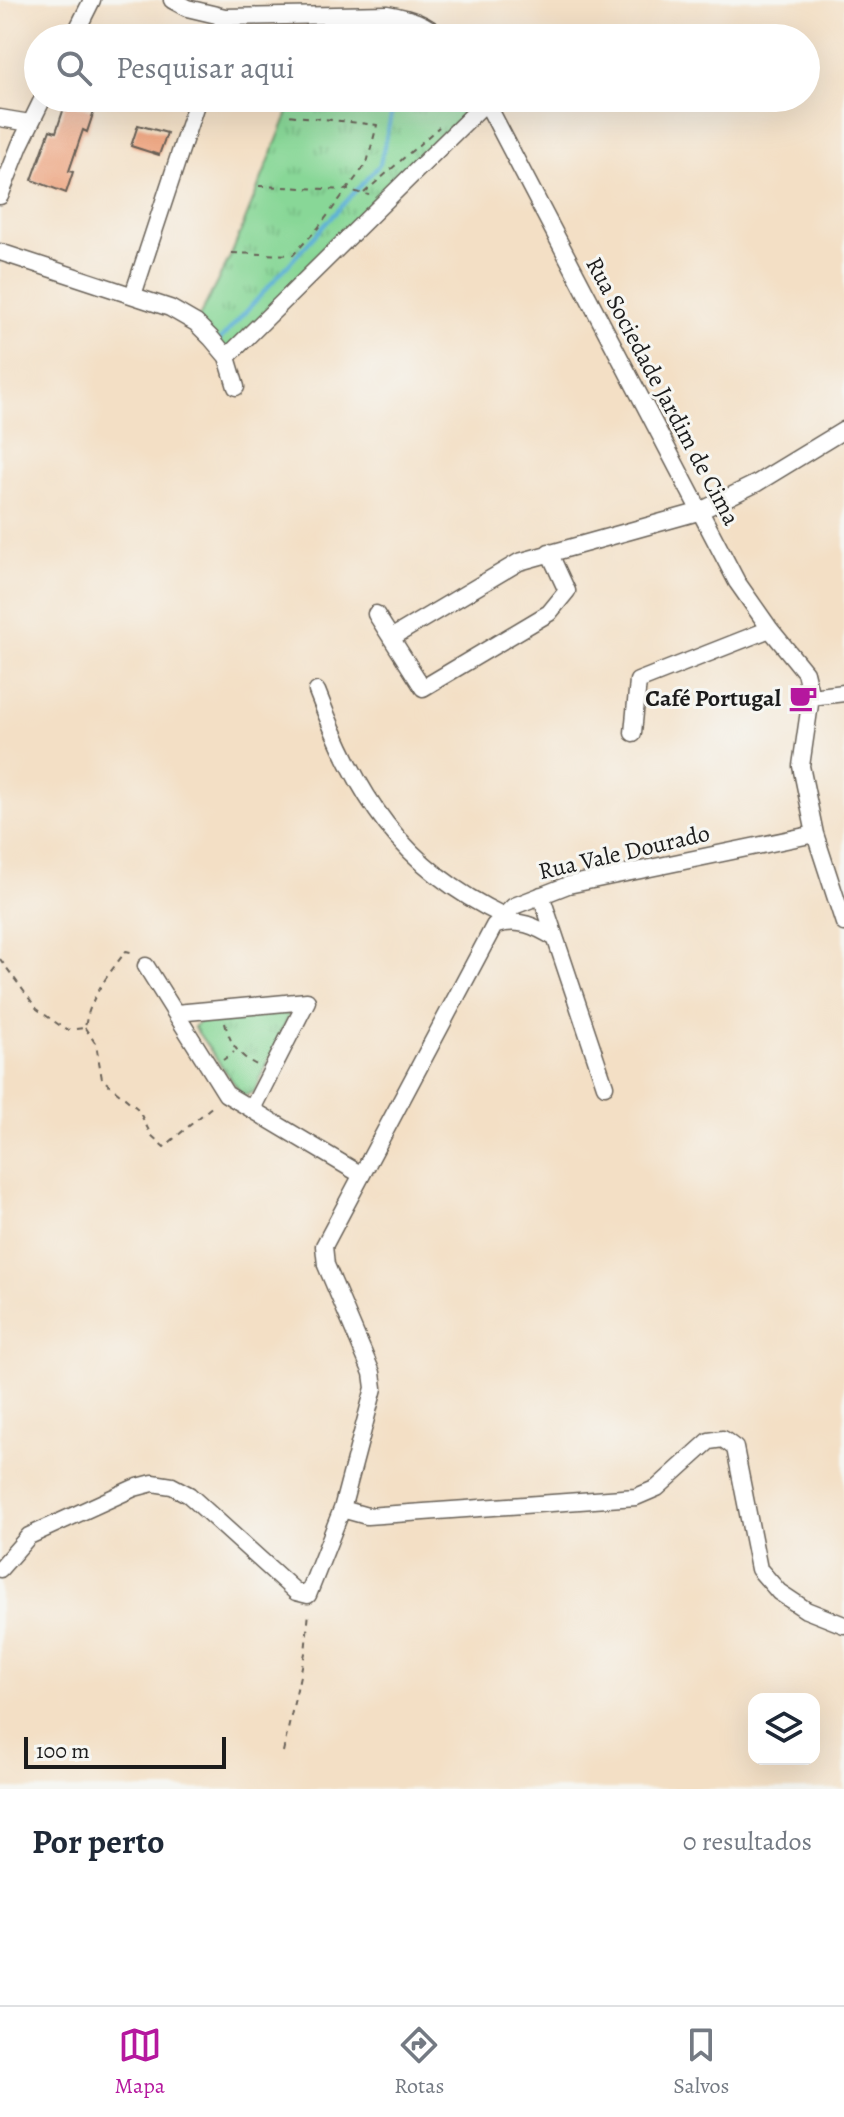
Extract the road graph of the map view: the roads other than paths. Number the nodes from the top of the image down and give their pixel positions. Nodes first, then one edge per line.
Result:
1 (92, 0) edge
2 (172, 0) edge
3 (225, 17) junction
4 (80, 24) edge
5 (223, 24) edge
6 (423, 24) edge
7 (36, 112) edge
8 (193, 112) edge
9 (474, 112) edge
10 (491, 112) edge
11 (0, 118) edge
12 (30, 123) junction
13 (0, 196) edge
14 (0, 252) edge
15 (133, 295) junction
16 (227, 357) junction
17 (236, 387) dead end
18 (844, 430) edge
19 (698, 512) junction
20 (549, 552) junction
21 (376, 614) dead end
22 (770, 629) junction
23 (391, 638) junction
24 (317, 691) dead end
25 (844, 693) edge
26 (811, 697) junction
27 (633, 733) dead end
28 (815, 834) junction
29 (541, 895) junction
30 (499, 921) junction
31 (844, 923) edge
32 (555, 938) junction
33 (146, 966) road end
34 (176, 1013) junction
35 (605, 1086) dead end
36 (252, 1109) junction
37 (360, 1174) junction
38 (342, 1509) junction
39 (0, 1569) edge
40 (844, 1625) edge

1 - 4 street
2 - 3 street
3 - 5 street
3 - 6 street
7 - 12 street
8 - 15 street
9 - 16 street
10 - 19 street, Rua Sociedade Jardim de Cima
11 - 12 street
12 - 13 street
14 - 15 street
15 - 16 street
16 - 17 street
18 - 19 street
19 - 20 street
19 - 22 street, Rua Sociedade Jardim de Cima
20 - 23 street
20 - 23 street
21 - 23 street
22 - 26 street, Rua Sociedade Jardim de Cima
22 - 27 street
24 - 30 street
25 - 26 street
26 - 28 street
28 - 29 street, Rua Vale Dourado
28 - 31 street
29 - 30 street, Rua Vale Dourado
29 - 32 street
30 - 32 street
30 - 37 street
32 - 35 street
33 - 34 street
34 - 36 street
34 - 36 street
36 - 37 street
37 - 38 street
38 - 39 street
38 - 40 street

